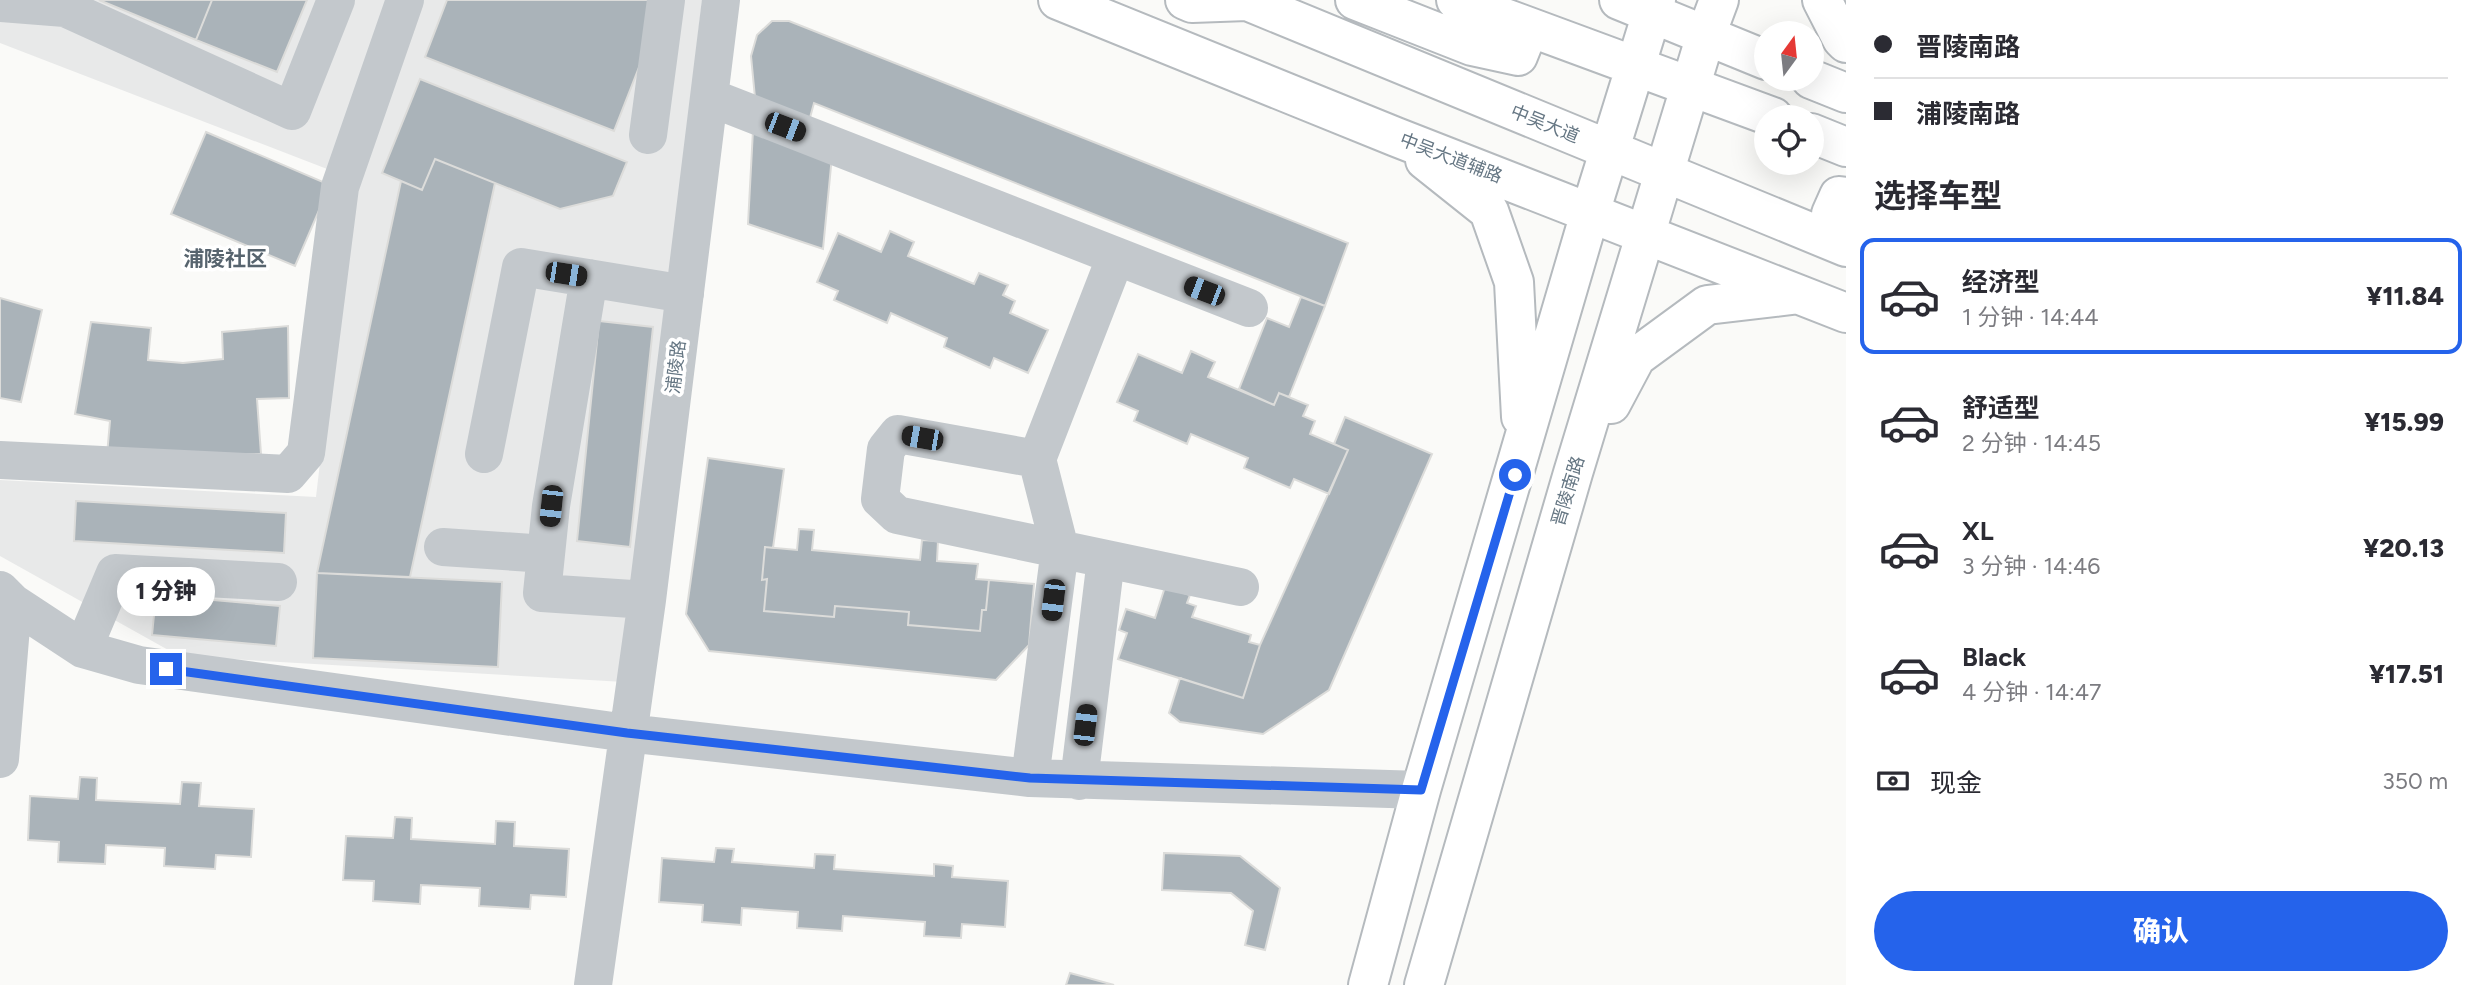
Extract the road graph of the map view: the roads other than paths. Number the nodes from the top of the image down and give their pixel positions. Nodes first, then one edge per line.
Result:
1 (336, 0) edge
2 (405, 0) edge
3 (666, 0) edge
4 (721, 0) edge
5 (1058, 0) edge
6 (1185, 0) edge
7 (1355, 0) edge
8 (1456, 0) edge
9 (1719, 0) edge
10 (1822, 0) edge
11 (1246, 1) edge
12 (0, 3) edge
13 (1642, 4) edge
14 (1503, 18) junction
15 (1706, 35) junction
16 (1846, 43) edge
17 (1754, 55) edge
18 (1635, 66) junction
19 (1824, 84) edge
20 (1690, 87) junction
21 (1846, 93) edge
22 (709, 97) junction
23 (1754, 110) edge
24 (648, 135) dead end
25 (1396, 137) junction
26 (1824, 138) edge
27 (1846, 147) edge
28 (1610, 150) junction
29 (1664, 172) junction
30 (1846, 197) edge
31 (1590, 213) junction
32 (1788, 223) junction
33 (1846, 228) edge
34 (1646, 235) junction
35 (1846, 247) edge
36 (1116, 256) junction
37 (1846, 264) edge
38 (589, 278) junction
39 (685, 294) junction
40 (1798, 295) junction
41 (1249, 308) dead end
42 (1846, 313) edge
43 (1523, 448) junction
44 (484, 454) dead end
45 (1037, 459) junction
46 (0, 460) edge
47 (1573, 473) junction
48 (443, 547) dead end
49 (1060, 549) junction
50 (546, 554) junction
51 (1106, 559) junction
52 (278, 582) dead end
53 (1240, 587) dead end
54 (6, 596) edge
55 (647, 600) junction
56 (83, 649) junction
57 (627, 733) junction
58 (0, 760) edge
59 (1030, 778) junction
60 (1079, 780) junction
61 (1421, 790) junction
62 (593, 985) edge
63 (1368, 985) edge
64 (1424, 985) edge

1 - 12 street
2 - 46 street
3 - 24 street
4 - 22 street, 浦陵路
5 - 25 main road, 中吴大道辅路
6 - 11 main road
7 - 14 main road
8 - 14 main road
9 - 15 main road, 晋陵南路
10 - 16 main road
11 - 28 main road, 中吴大道
13 - 15 main road
13 - 18 main road
14 - 18 main road
15 - 17 main road
15 - 20 main road, 晋陵南路
18 - 20 main road
18 - 28 main road
19 - 21 main road
20 - 23 main road
20 - 29 main road, 晋陵南路
22 - 36 street
22 - 39 street, 浦陵路
25 - 31 main road, 中吴大道辅路
25 - 43 main road
26 - 27 main road
28 - 29 main road, 中吴大道
28 - 31 main road
29 - 32 main road, 中吴大道
29 - 34 main road, 晋陵南路
30 - 33 main road
31 - 34 main road, 中吴大道辅路
31 - 43 main road
32 - 35 main road, 中吴大道
32 - 37 main road
34 - 40 main road, 中吴大道辅路
34 - 47 main road, 晋陵南路
36 - 41 street
36 - 45 street
38 - 39 street
38 - 44 street
38 - 50 street
39 - 55 street, 浦陵路
40 - 42 main road, 中吴大道辅路
40 - 47 main road
43 - 61 main road
45 - 49 street
45 - 49 street
47 - 64 main road, 晋陵南路
48 - 50 street
49 - 51 street
49 - 59 street
50 - 55 street
51 - 53 street
51 - 60 street
52 - 56 street
54 - 56 street
54 - 58 street
55 - 57 street, 浦陵路
56 - 57 street
57 - 59 street
57 - 62 street, 浦陵路
59 - 60 street
60 - 61 street
61 - 63 main road

